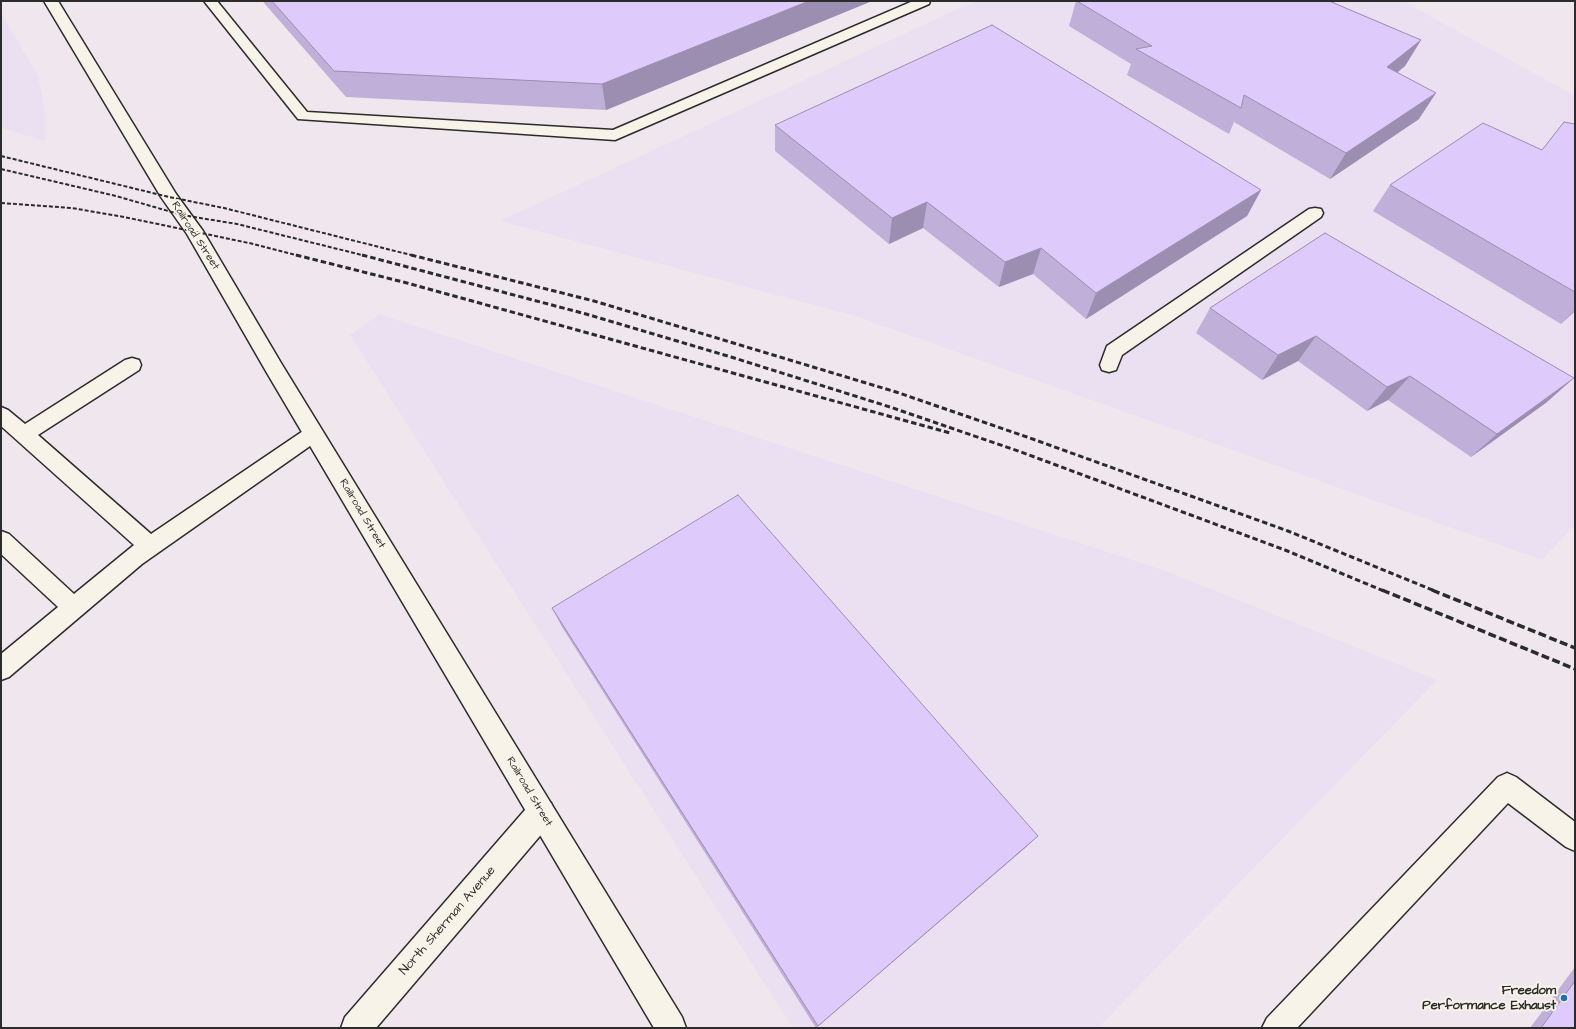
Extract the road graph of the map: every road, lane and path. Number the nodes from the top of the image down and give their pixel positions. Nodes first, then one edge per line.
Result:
1 (51, 1) edge
2 (210, 1) edge
3 (924, 1) edge
4 (1315, 213) dead end
5 (132, 365) dead end
6 (1109, 365) dead end
7 (1, 415) edge
8 (24, 434) junction
9 (313, 434) junction
10 (1, 540) edge
11 (150, 546) junction
12 (74, 608) junction
13 (1, 669) edge
14 (541, 813) junction
15 (1575, 838) edge
16 (356, 1028) edge
17 (671, 1028) edge
18 (1277, 1028) edge

1 - 9 main road, Railroad Street
2 - 3 lane
4 - 6 lane
5 - 8 lane
7 - 8 lane
8 - 11 lane
9 - 11 lane
9 - 14 main road, Railroad Street
10 - 12 lane
11 - 12 lane
12 - 13 lane
14 - 16 main road, North Sherman Avenue
14 - 17 main road, Railroad Street
15 - 18 lane

